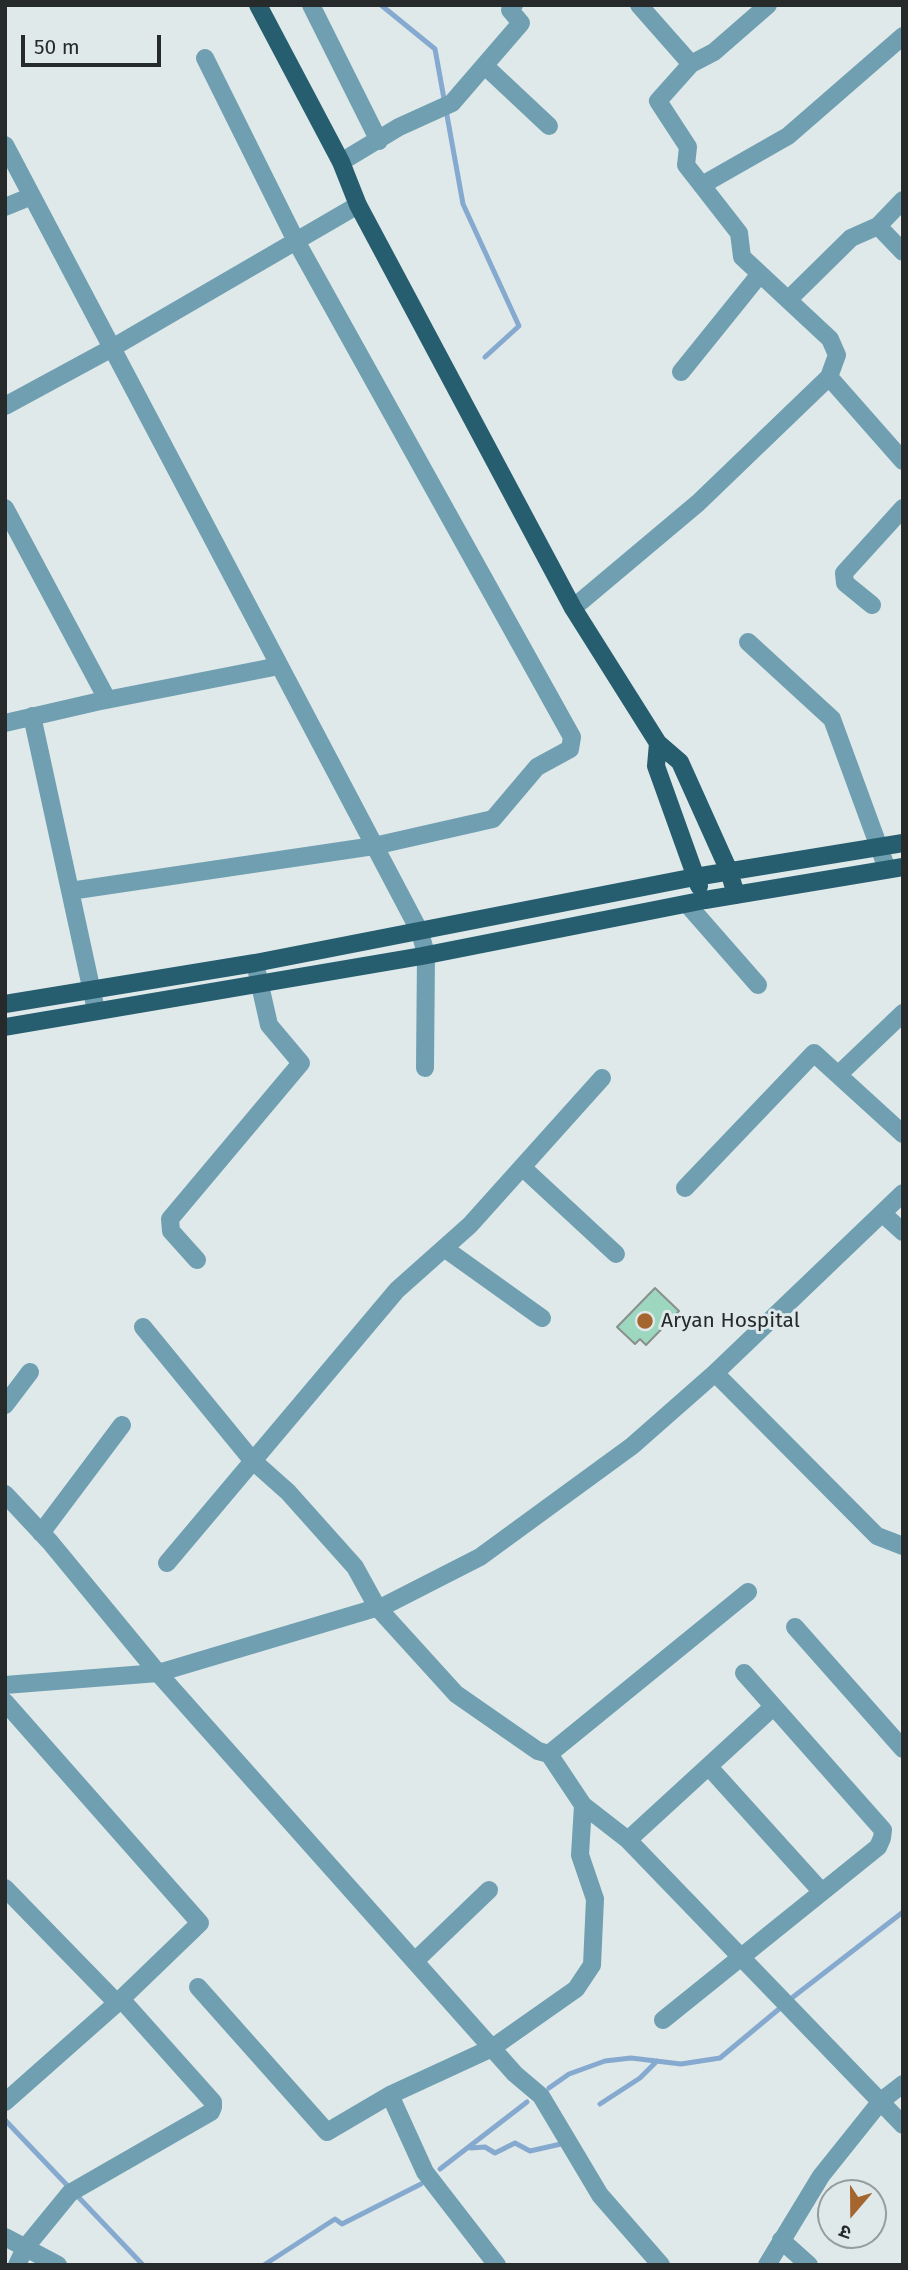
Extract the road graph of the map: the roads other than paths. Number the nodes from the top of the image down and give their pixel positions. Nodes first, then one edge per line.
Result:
1 (258, 5) edge
2 (311, 5) edge
3 (639, 5) edge
4 (768, 5) edge
5 (509, 7) edge
6 (903, 36) edge
7 (205, 58) dead end
8 (691, 64) junction
9 (485, 66) junction
10 (549, 126) dead end
11 (379, 141) junction
12 (5, 145) edge
13 (341, 162) junction
14 (702, 185) junction
15 (32, 195) junction
16 (903, 201) edge
17 (358, 205) junction
18 (5, 206) edge
19 (878, 226) junction
20 (296, 241) junction
21 (903, 252) edge
22 (760, 274) junction
23 (788, 300) junction
24 (112, 348) junction
25 (681, 372) dead end
26 (829, 377) junction
27 (5, 406) edge
28 (903, 461) edge
29 (5, 508) edge
30 (903, 508) edge
31 (872, 605) dead end
32 (573, 608) junction
33 (748, 642) dead end
34 (279, 666) junction
35 (107, 699) junction
36 (32, 716) junction
37 (5, 723) edge
38 (658, 743) junction
39 (903, 843) edge
40 (374, 846) junction
41 (881, 846) junction
42 (895, 868) edge
43 (729, 871) junction
44 (695, 877) junction
45 (70, 891) junction
46 (736, 895) junction
47 (696, 902) junction
48 (419, 932) junction
49 (426, 954) junction
50 (255, 962) junction
51 (258, 984) junction
52 (758, 985) dead end
53 (93, 988) junction
54 (5, 1004) edge
55 (96, 1010) junction
56 (903, 1013) edge
57 (5, 1027) edge
58 (425, 1068) dead end
59 (838, 1075) junction
60 (602, 1078) dead end
61 (903, 1134) edge
62 (522, 1167) junction
63 (685, 1188) dead end
64 (903, 1193) edge
65 (882, 1213) junction
66 (903, 1232) edge
67 (444, 1248) junction
68 (616, 1254) dead end
69 (197, 1260) dead end
70 (542, 1318) dead end
71 (143, 1327) dead end
72 (30, 1372) dead end
73 (715, 1373) junction
74 (5, 1405) edge
75 (122, 1425) dead end
76 (252, 1460) junction
77 (5, 1494) edge
78 (41, 1533) junction
79 (903, 1546) edge
80 (167, 1563) dead end
81 (748, 1592) dead end
82 (377, 1607) junction
83 (795, 1627) dead end
84 (158, 1673) junction
85 (744, 1673) dead end
86 (5, 1685) edge
87 (7, 1707) edge
88 (773, 1707) junction
89 (903, 1749) edge
90 (549, 1754) junction
91 (709, 1767) junction
92 (583, 1805) junction
93 (628, 1840) junction
94 (5, 1888) edge
95 (489, 1890) dead end
96 (821, 1891) junction
97 (741, 1956) junction
98 (415, 1961) junction
99 (198, 1987) dead end
100 (119, 2001) junction
101 (663, 2020) dead end
102 (492, 2048) junction
103 (903, 2084) edge
104 (390, 2095) junction
105 (881, 2101) junction
106 (5, 2102) edge
107 (903, 2125) edge
108 (5, 2237) edge
109 (781, 2240) junction
110 (25, 2248) junction
111 (17, 2265) edge
112 (58, 2265) edge
113 (497, 2265) edge
114 (661, 2265) edge
115 (767, 2265) edge
116 (809, 2265) edge

1 - 13 main road
2 - 11 street
3 - 8 street
4 - 8 street
5 - 9 street
6 - 14 street
7 - 20 street
8 - 14 street
9 - 10 street
9 - 11 street
11 - 13 street
12 - 15 street
13 - 17 main road
14 - 22 street
15 - 18 street
15 - 24 street
16 - 19 street
17 - 20 street
17 - 32 main road
19 - 21 street
19 - 23 street
20 - 24 street
20 - 40 street
22 - 23 street
22 - 25 street
23 - 26 street
24 - 27 street
24 - 34 street
26 - 28 street
26 - 32 street
29 - 35 street
30 - 31 street
32 - 38 main road
33 - 41 street
34 - 35 street
34 - 40 street
35 - 36 street
36 - 37 street
36 - 45 street
38 - 43 main road
38 - 44 main road
39 - 41 main road
40 - 45 street
40 - 48 street
41 - 42 street
41 - 43 main road
42 - 46 main road
43 - 44 main road
43 - 46 main road
44 - 47 main road
44 - 48 main road
45 - 53 street
46 - 47 main road
47 - 49 main road
47 - 52 street
48 - 49 street
48 - 50 main road
49 - 51 main road
49 - 58 street
50 - 51 street
50 - 53 main road
51 - 55 main road
51 - 69 street
53 - 54 main road
53 - 55 street
55 - 57 main road
56 - 59 street
59 - 61 street
59 - 63 street
60 - 62 street
62 - 67 street
62 - 68 street
64 - 65 street
65 - 66 street
65 - 73 street
67 - 70 street
67 - 76 street
71 - 76 street
72 - 74 street
73 - 79 street
73 - 82 street
75 - 78 street
76 - 80 street
76 - 82 street
77 - 78 street
78 - 84 street
81 - 90 street
82 - 84 street
82 - 90 street
83 - 89 street
84 - 86 street
84 - 98 street
85 - 88 street
87 - 100 street
88 - 91 street
88 - 96 street
90 - 92 street
91 - 93 street
91 - 96 street
92 - 93 street
92 - 102 street
93 - 97 street
94 - 100 street
95 - 98 street
96 - 97 street
97 - 101 street
97 - 105 street
98 - 102 street
99 - 104 street
100 - 106 street
100 - 110 street
102 - 104 street
102 - 114 street
103 - 105 street
104 - 113 street
105 - 107 street
105 - 109 street
108 - 110 street
109 - 115 street
109 - 116 street
110 - 111 street
110 - 112 street

